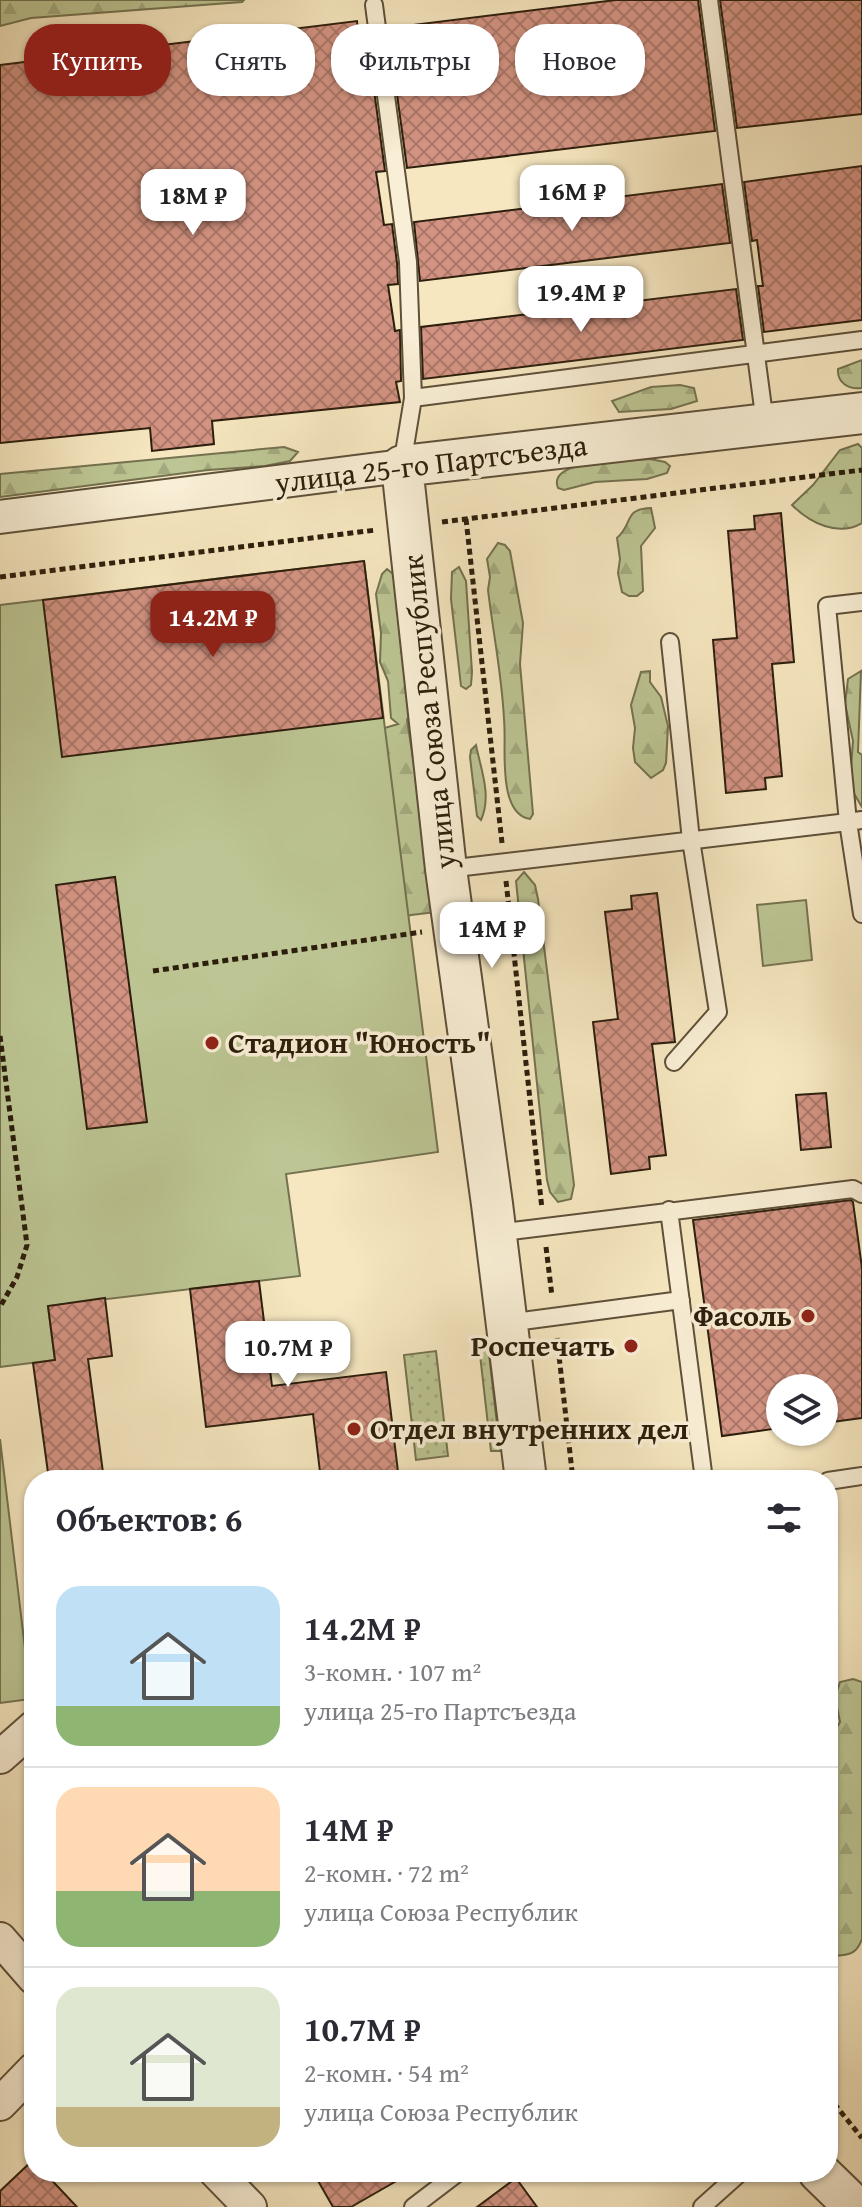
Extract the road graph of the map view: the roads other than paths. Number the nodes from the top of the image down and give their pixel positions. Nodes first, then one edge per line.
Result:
1 (709, 0) edge
2 (374, 5) dead end
3 (862, 340) edge
4 (755, 354) junction
5 (413, 398) junction
6 (862, 413) edge
7 (765, 424) junction
8 (402, 466) junction
9 (0, 517) edge
10 (862, 602) edge
11 (670, 642) dead end
12 (855, 821) edge
13 (691, 840) junction
14 (446, 869) junction
15 (862, 914) edge
16 (674, 1062) dead end
17 (862, 1194) edge
18 (669, 1210) junction
19 (496, 1233) junction
20 (681, 1300) junction
21 (505, 1323) junction
22 (525, 1470) edge
23 (703, 1470) edge
24 (862, 1476) edge
25 (838, 1480) edge
26 (24, 1736) edge
27 (0, 1757) edge
28 (0, 1939) edge
29 (24, 1967) edge
30 (24, 2079) edge
31 (0, 2104) edge
32 (226, 2182) edge
33 (446, 2182) edge
34 (730, 2182) edge
35 (829, 2182) edge
36 (250, 2207) edge
37 (413, 2207) edge
38 (702, 2207) edge
39 (855, 2207) edge

1 - 4 lane
2 - 5 lane
3 - 4 lane
4 - 5 lane
4 - 7 lane
5 - 8 lane
6 - 7 street, улица 25-го Партсъезда
7 - 8 street, улица 25-го Партсъезда
8 - 9 street, улица 25-го Партсъезда
8 - 14 street, улица Союза Республик
10 - 12 lane
11 - 13 lane
12 - 13 lane
12 - 15 lane
13 - 14 lane
13 - 16 lane
14 - 19 street, улица Союза Республик
17 - 18 lane
18 - 19 lane
18 - 20 lane
19 - 21 street, улица Союза Республик
20 - 21 lane
20 - 23 lane
21 - 22 street, улица Союза Республик
24 - 25 lane
26 - 27 street
28 - 29 street
30 - 31 street
32 - 36 street
33 - 37 lane
34 - 38 lane
35 - 39 street

